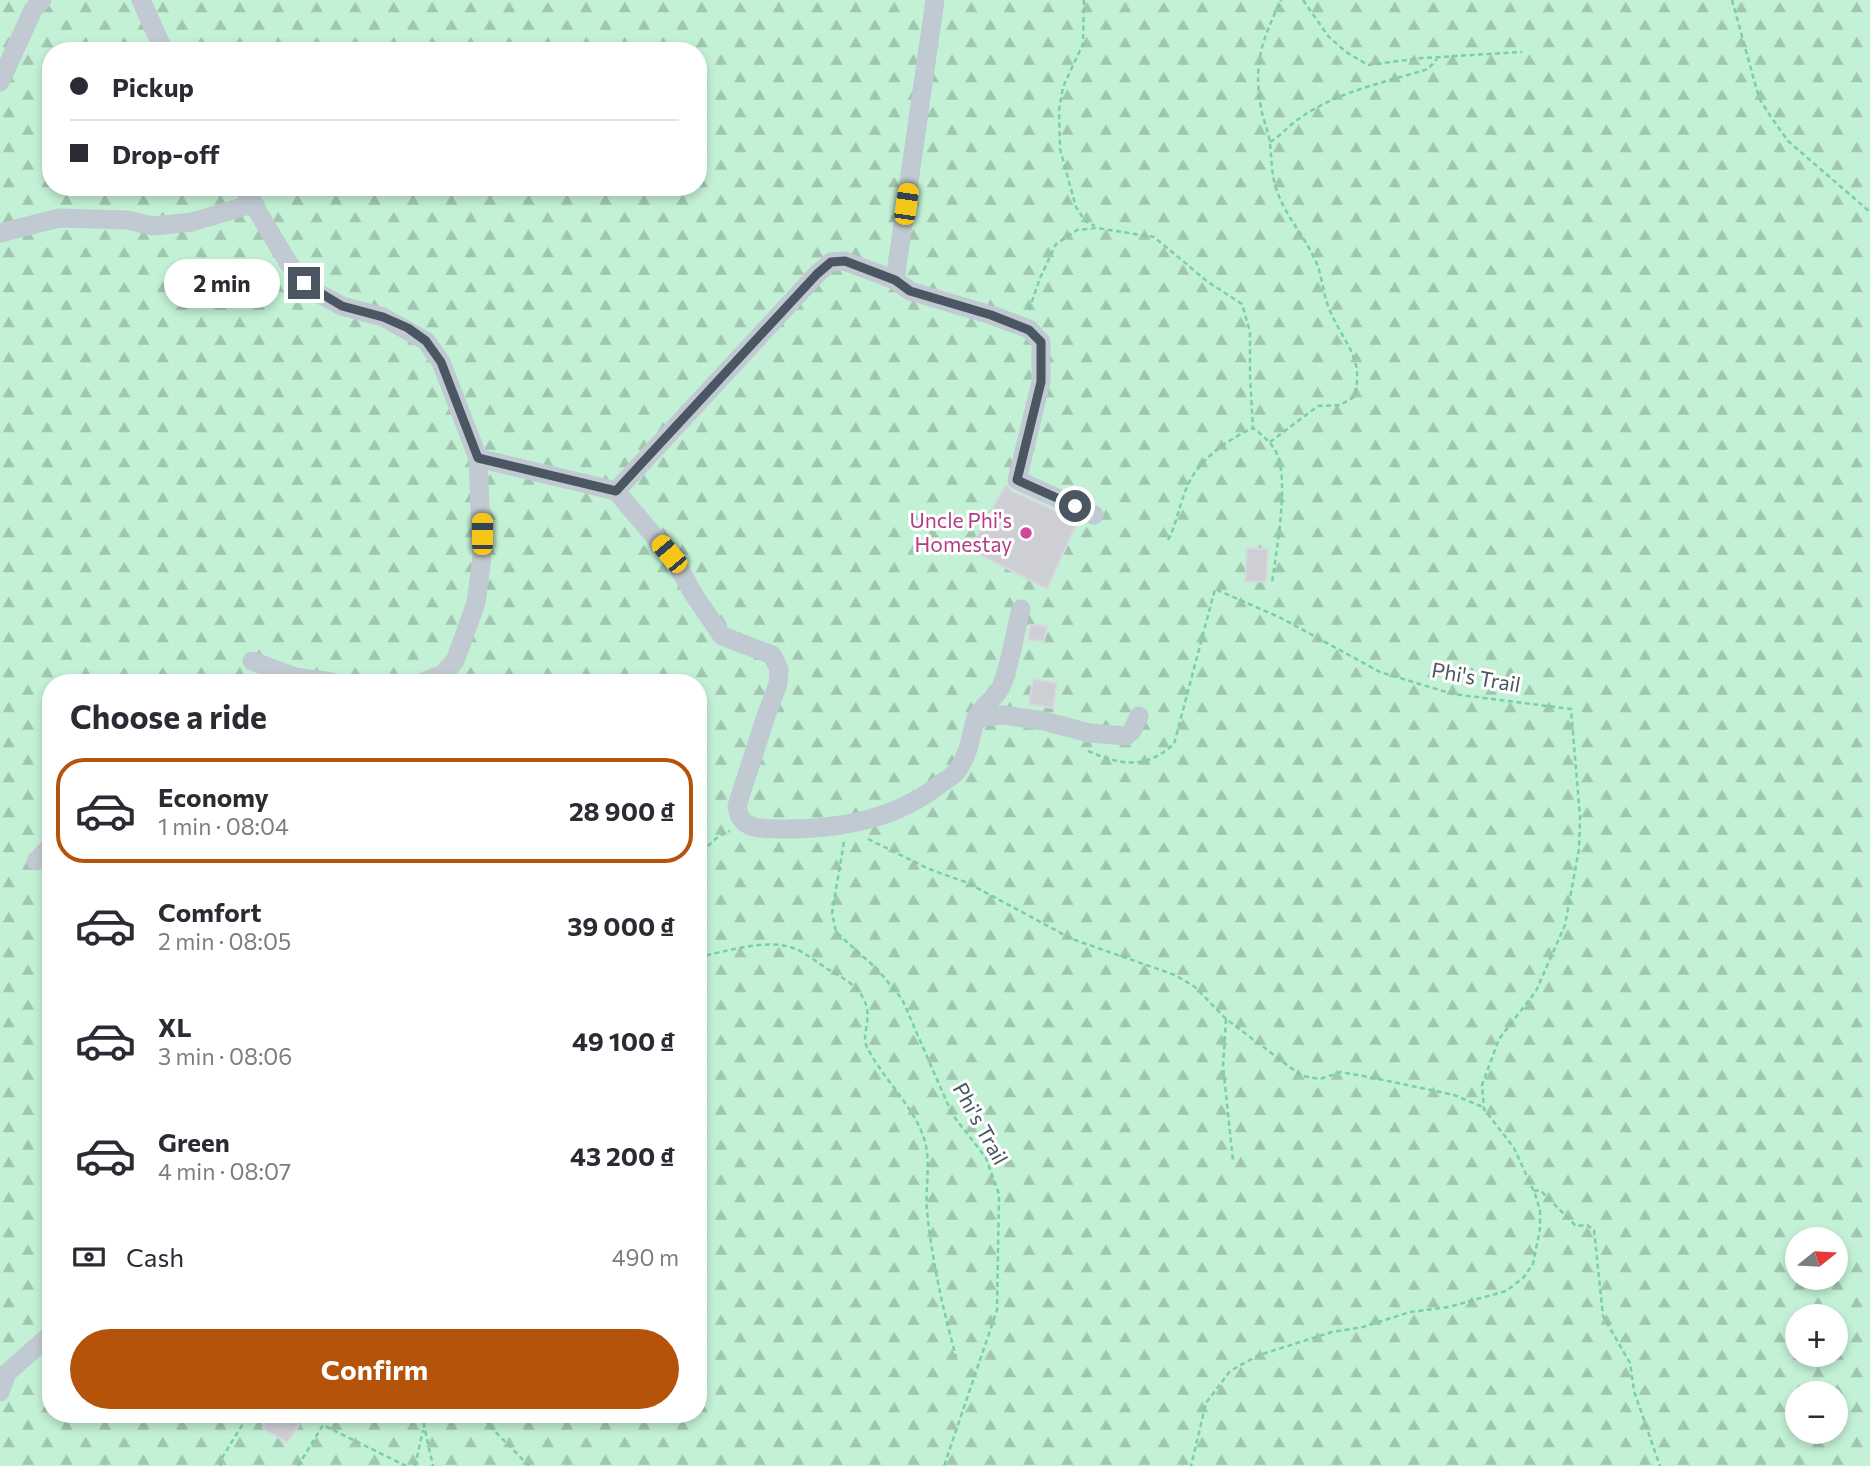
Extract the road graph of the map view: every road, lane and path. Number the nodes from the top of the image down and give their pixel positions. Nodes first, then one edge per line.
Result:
1 (42, 0) edge
2 (141, 0) edge
3 (935, 0) edge
4 (1084, 0) edge
5 (1281, 0) edge
6 (1303, 0) edge
7 (1732, 0) edge
8 (160, 42) edge
9 (1522, 52) dead end
10 (1438, 58) junction
11 (0, 82) edge
12 (1270, 142) junction
13 (246, 196) edge
14 (249, 196) edge
15 (1870, 212) edge
16 (1097, 228) junction
17 (0, 233) edge
18 (895, 280) junction
19 (1019, 326) junction
20 (1253, 428) junction
21 (1269, 442) junction
22 (478, 458) junction
23 (616, 491) junction
24 (1094, 514) dead end
25 (1168, 540) dead end
26 (1272, 583) dead end
27 (1021, 609) dead end
28 (252, 661) dead end
29 (276, 674) edge
30 (443, 674) edge
31 (1139, 716) dead end
32 (976, 718) junction
33 (1080, 748) dead end
34 (750, 826) junction
35 (847, 826) junction
36 (707, 846) edge
37 (42, 855) edge
38 (36, 861) dead end
39 (707, 955) edge
40 (1226, 1019) junction
41 (1484, 1107) junction
42 (1233, 1161) dead end
43 (1534, 1191) junction
44 (42, 1342) edge
45 (956, 1357) dead end
46 (0, 1392) edge
47 (243, 1423) edge
48 (424, 1423) edge
49 (487, 1423) edge
50 (424, 1426) junction
51 (221, 1466) edge
52 (298, 1466) edge
53 (406, 1466) edge
54 (415, 1466) edge
55 (433, 1466) edge
56 (529, 1466) edge
57 (944, 1466) edge
58 (1191, 1466) edge
59 (1660, 1466) edge

1 - 11 street
2 - 8 street
3 - 18 street
4 - 16 path
5 - 12 path
6 - 10 path
7 - 15 path
9 - 10 path
10 - 12 path
12 - 21 path
13 - 17 street
14 - 22 street
16 - 19 path
16 - 20 path
18 - 19 street
18 - 23 street
19 - 24 street
20 - 21 path
20 - 25 path
21 - 26 path
22 - 23 street
22 - 30 street
23 - 34 street
27 - 32 street
28 - 29 street
31 - 32 street
32 - 35 street
33 - 41 path, Phi's Trail
34 - 35 street
34 - 36 path
35 - 40 path
35 - 57 path, Phi's Trail
37 - 38 street
39 - 45 path
40 - 41 path
40 - 42 path
41 - 43 path
43 - 58 path
43 - 59 path
44 - 46 street
47 - 51 path
48 - 50 path
49 - 56 path
50 - 54 path
50 - 55 path
52 - 53 path

